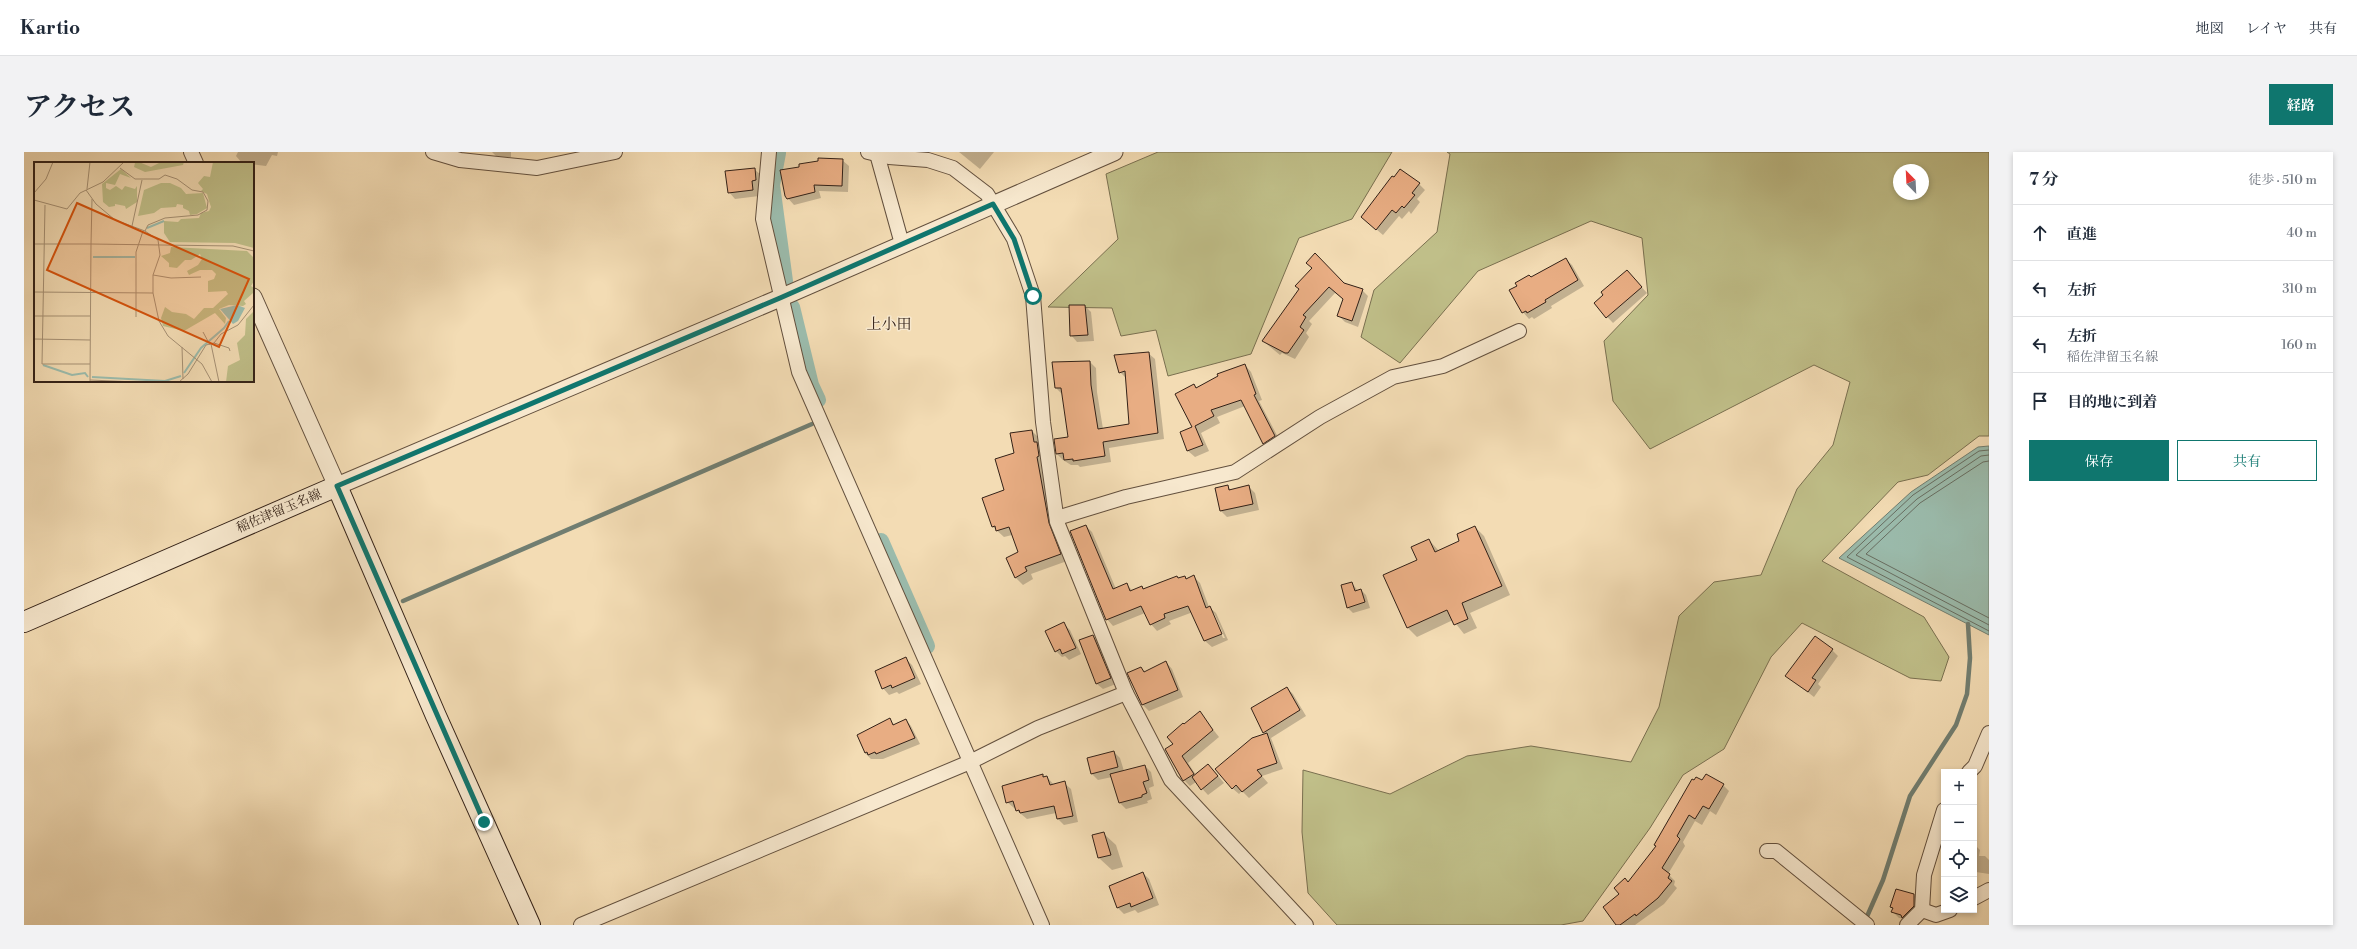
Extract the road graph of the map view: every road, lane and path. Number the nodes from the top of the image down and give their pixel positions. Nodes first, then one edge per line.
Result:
1 (191, 152) edge
2 (433, 152) edge
3 (615, 152) edge
4 (769, 152) edge
5 (1114, 152) edge
6 (872, 153) edge
7 (196, 162) edge
8 (993, 204) junction
9 (902, 244) junction
10 (780, 298) junction
11 (254, 299) edge
12 (1519, 331) dead end
13 (337, 486) junction
14 (1057, 518) junction
15 (24, 622) edge
16 (1126, 693) junction
17 (1989, 733) edge
18 (970, 762) junction
19 (1972, 769) edge
20 (1941, 820) edge
21 (1768, 851) dead end
22 (1989, 890) edge
23 (1977, 896) edge
24 (1922, 910) junction
25 (1942, 913) edge
26 (530, 925) edge
27 (582, 925) edge
28 (1042, 925) edge
29 (1306, 925) edge
30 (1866, 925) edge
31 (1907, 925) edge

1 - 7 street
2 - 3 street
4 - 10 street
5 - 8 street
6 - 8 street
6 - 9 street
8 - 9 street
8 - 14 street
9 - 10 street
10 - 13 street
10 - 18 street
11 - 13 street
12 - 14 street
13 - 15 main road, 稲佐津留玉名線
13 - 26 main road, 稲佐津留玉名線
14 - 16 street
16 - 18 street
16 - 29 street
17 - 19 street
18 - 27 street
18 - 28 street
20 - 24 street
21 - 30 street
22 - 23 street
24 - 25 street
24 - 31 street

